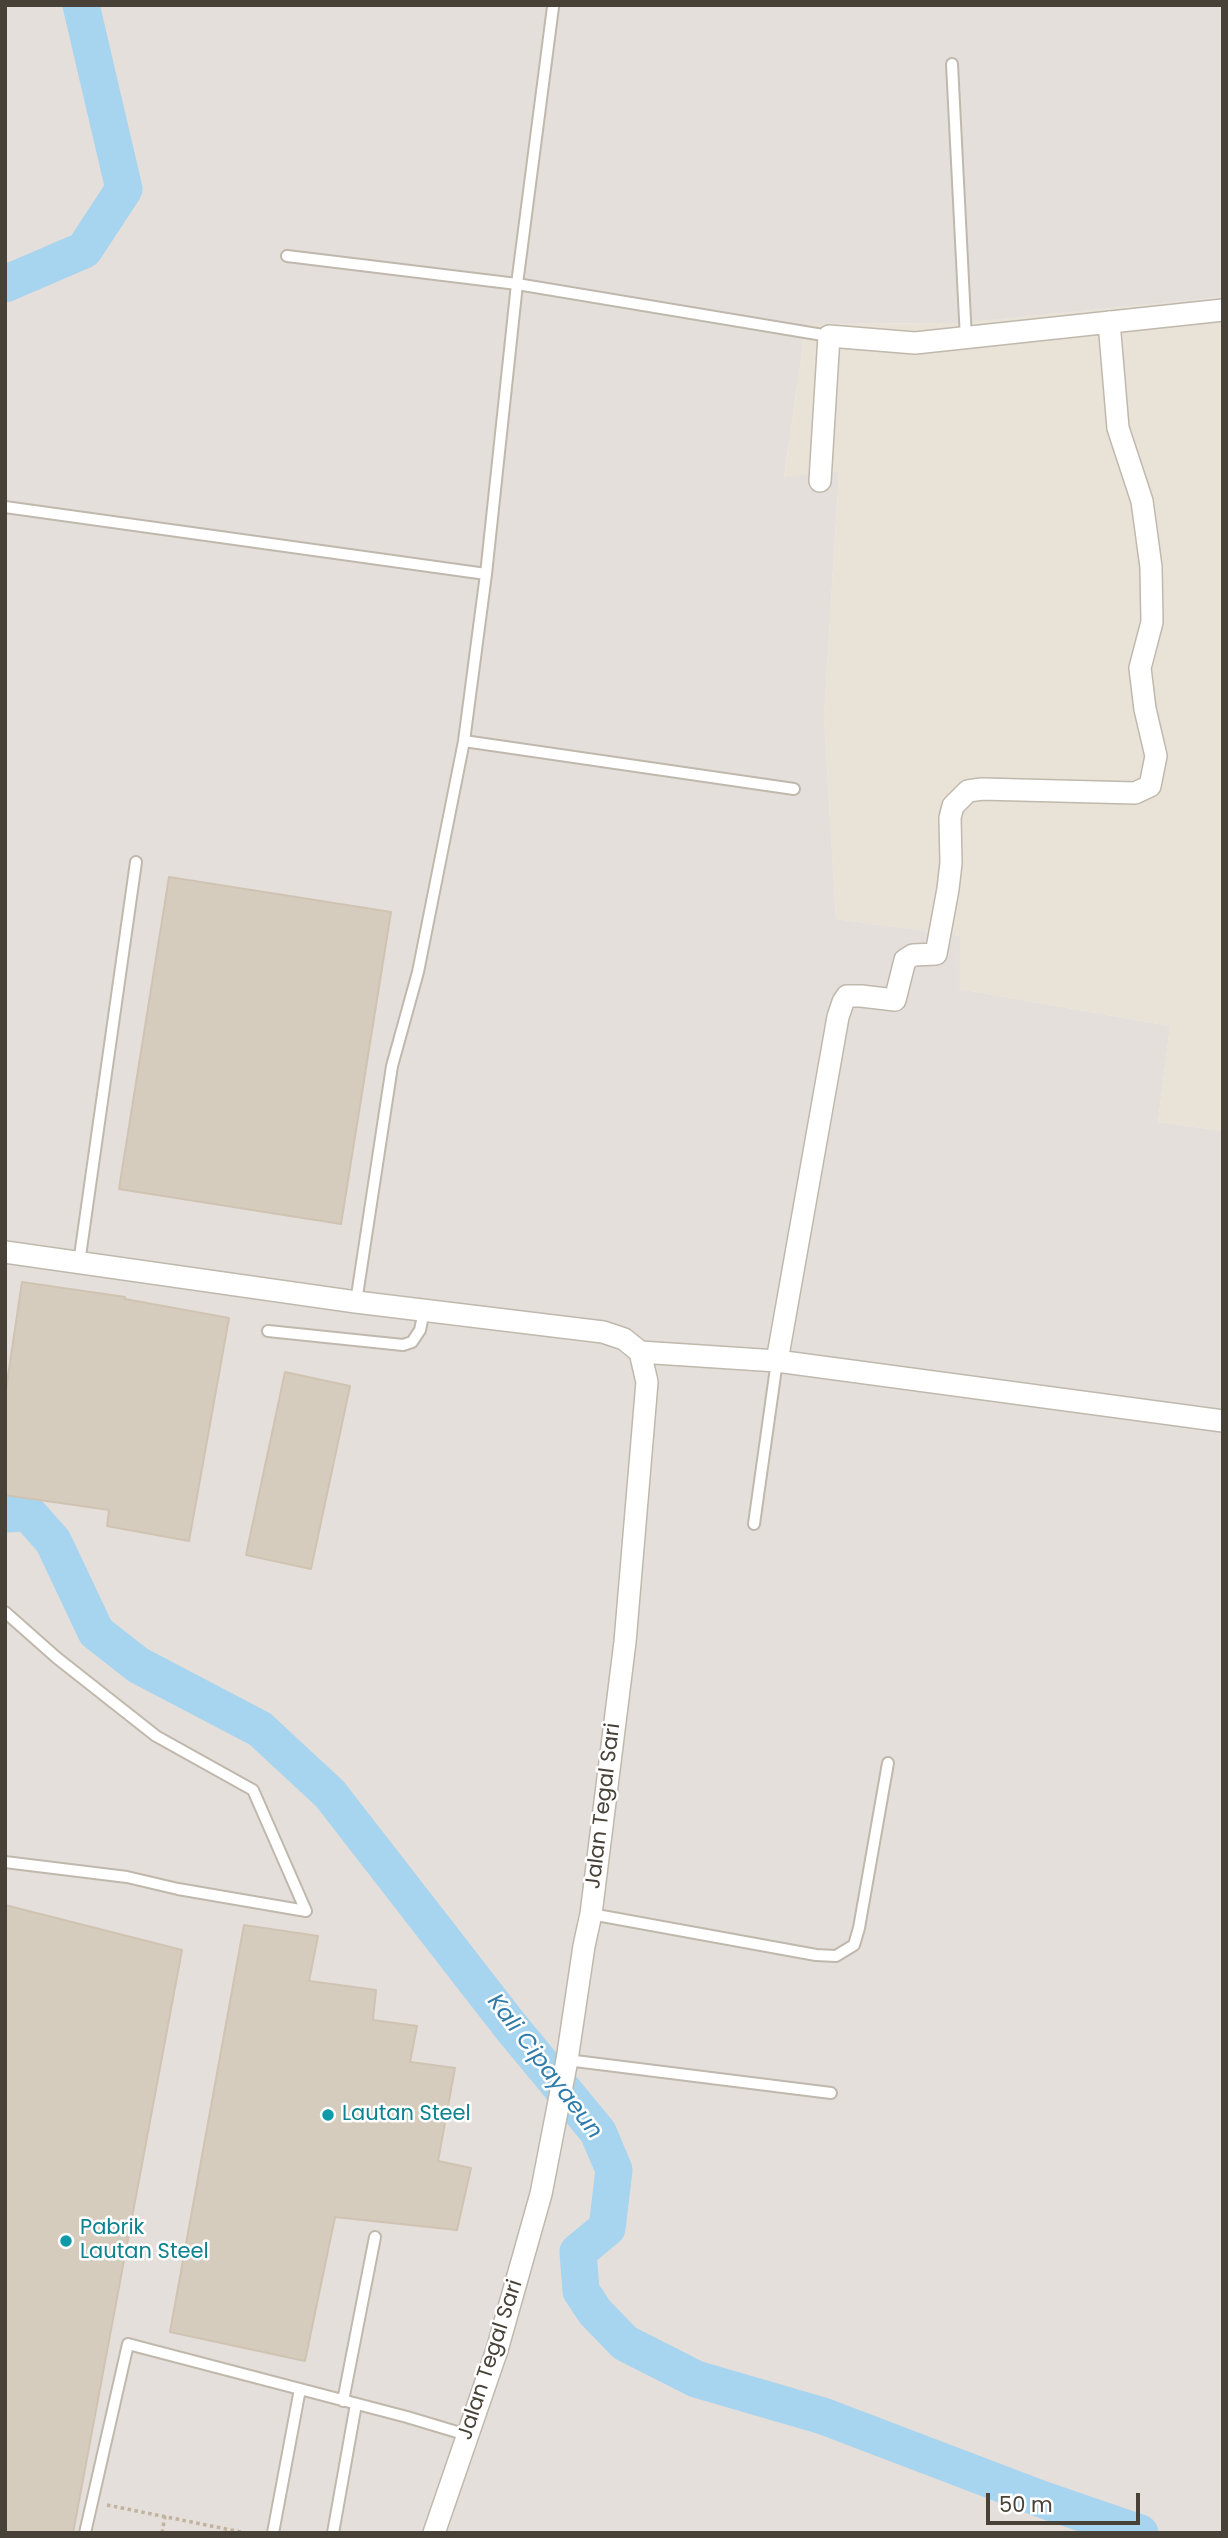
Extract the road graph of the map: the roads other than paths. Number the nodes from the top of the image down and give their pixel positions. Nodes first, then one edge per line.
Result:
1 (553, 7) edge
2 (952, 64) dead end
3 (286, 256) dead end
4 (517, 284) junction
5 (1223, 310) edge
6 (1109, 321) junction
7 (829, 336) junction
8 (967, 340) junction
9 (820, 481) dead end
10 (5, 508) edge
11 (486, 574) junction
12 (464, 741) junction
13 (794, 789) dead end
14 (136, 862) dead end
15 (5, 1252) edge
16 (79, 1263) junction
17 (356, 1302) junction
18 (425, 1311) junction
19 (268, 1331) dead end
20 (640, 1352) junction
21 (777, 1361) junction
22 (1223, 1421) edge
23 (754, 1524) dead end
24 (5, 1612) edge
25 (888, 1763) dead end
26 (5, 1862) edge
27 (591, 1914) junction
28 (565, 2068) junction
29 (831, 2093) dead end
30 (375, 2237) dead end
31 (300, 2389) junction
32 (343, 2401) junction
33 (356, 2404) junction
34 (467, 2435) junction
35 (85, 2533) edge
36 (273, 2533) edge
37 (333, 2533) edge
38 (433, 2533) edge

1 - 4 lane
2 - 8 lane
3 - 4 lane
4 - 7 lane
4 - 11 lane
5 - 6 street
6 - 8 street
6 - 21 street
7 - 8 street
7 - 9 street
10 - 11 lane
11 - 12 lane
12 - 13 lane
12 - 17 lane
14 - 16 lane
15 - 16 street
16 - 17 street
17 - 18 street
18 - 19 lane
18 - 20 street
20 - 21 street
20 - 27 street, Jalan Tegal Sari
21 - 22 street
21 - 23 lane
24 - 26 lane
25 - 27 lane
27 - 28 street, Jalan Tegal Sari
28 - 29 lane
28 - 34 street, Jalan Tegal Sari
30 - 32 lane
31 - 32 lane
31 - 35 lane
31 - 36 lane
32 - 33 lane
33 - 34 lane
33 - 37 lane
34 - 38 street, Jalan Tegal Sari

